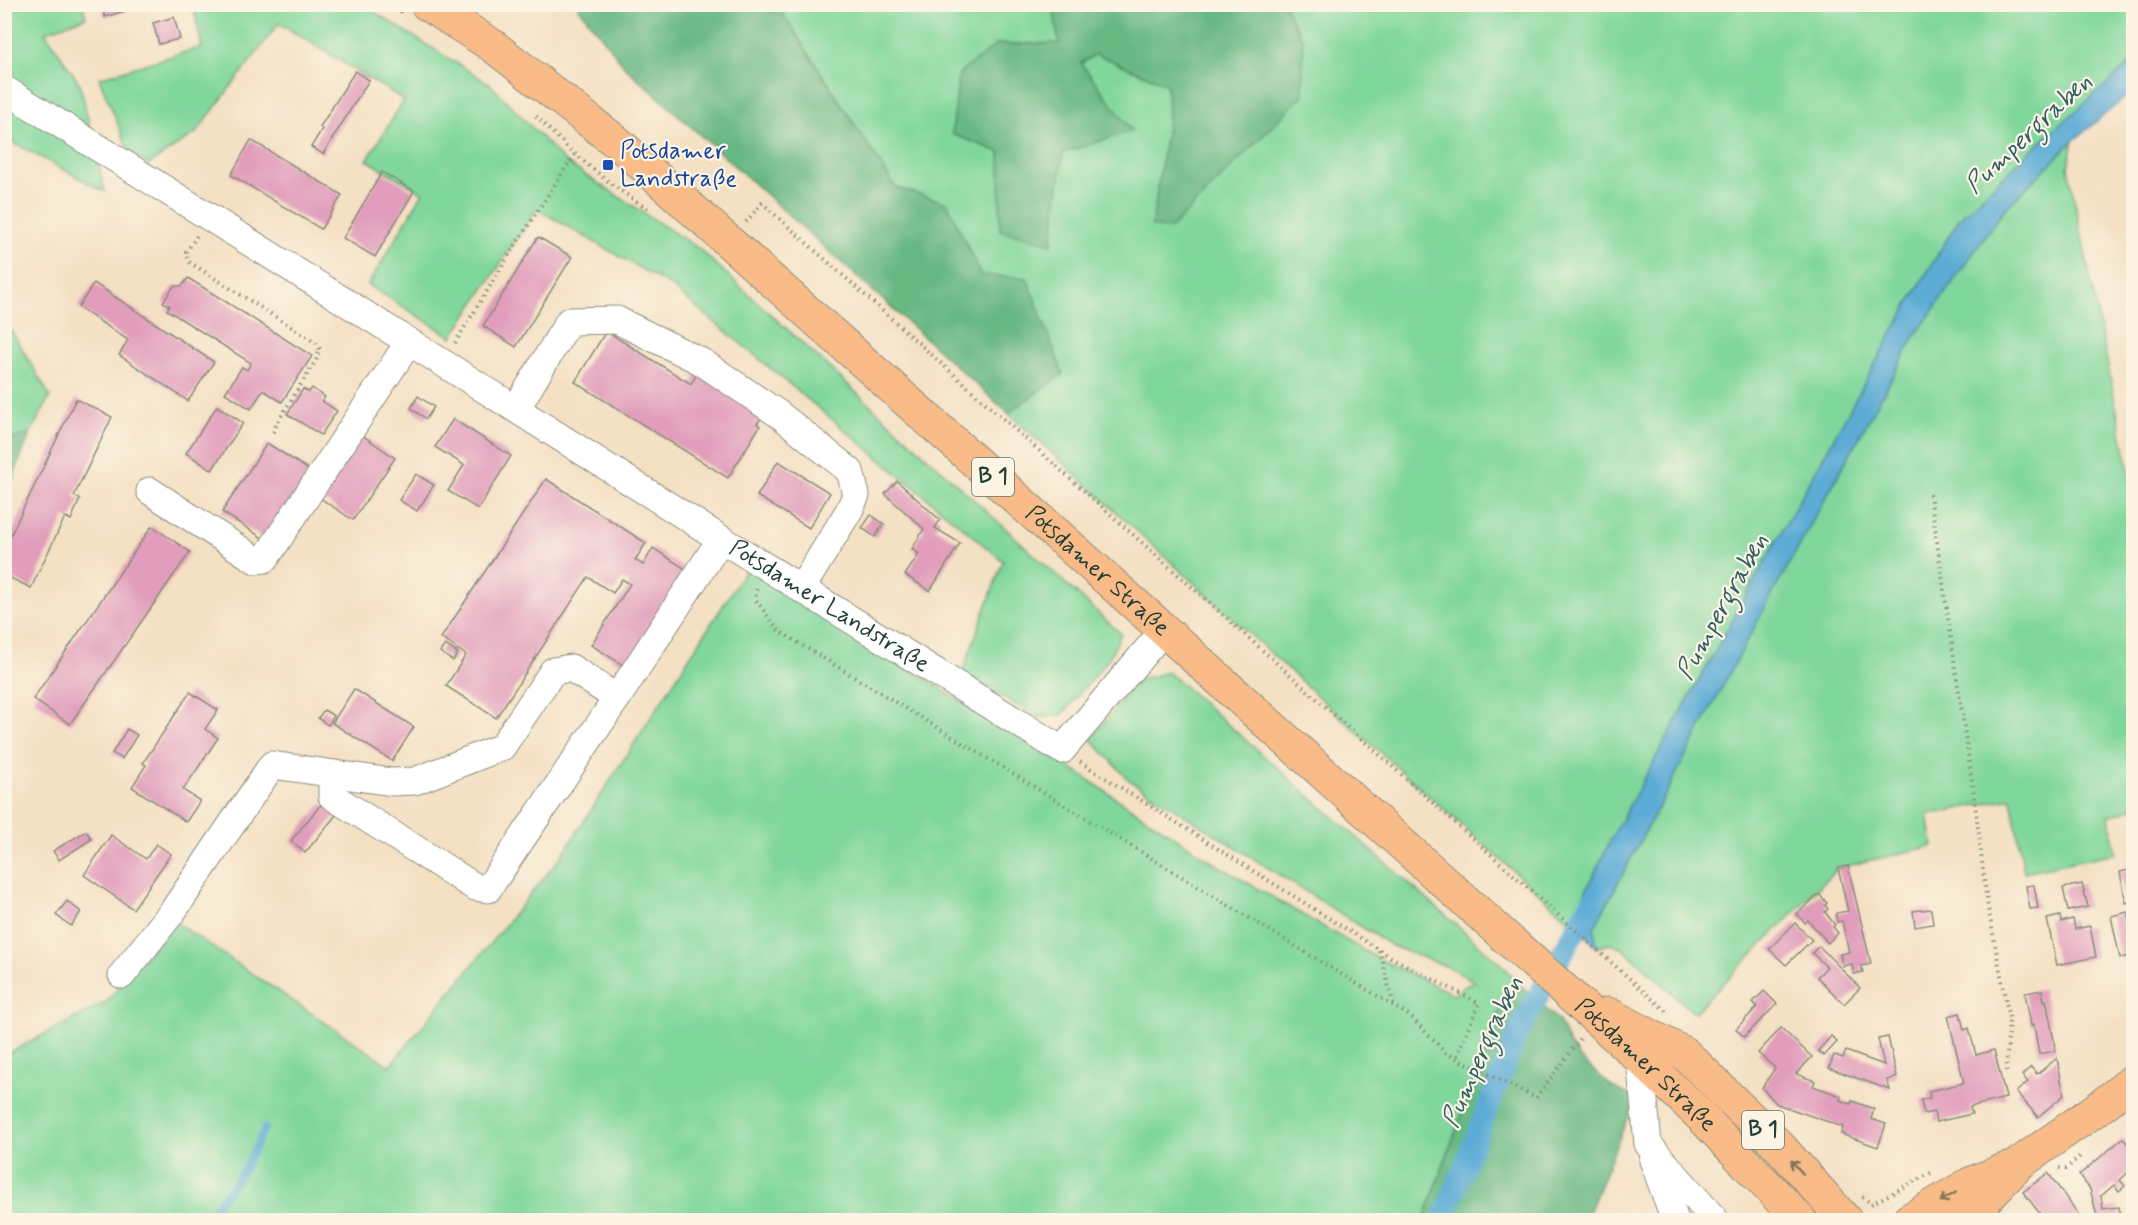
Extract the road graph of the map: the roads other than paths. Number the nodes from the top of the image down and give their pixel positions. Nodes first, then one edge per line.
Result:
1 (427, 4) edge
2 (4, 89) edge
3 (409, 342) junction
4 (516, 409) junction
5 (150, 491) dead end
6 (721, 539) junction
7 (801, 589) junction
8 (1164, 630) junction
9 (617, 698) junction
10 (332, 774) junction
11 (122, 975) dead end
12 (1564, 990) junction
13 (1640, 1058) junction
14 (2133, 1080) edge
15 (1648, 1144) junction
16 (2019, 1163) junction
17 (1675, 1221) edge
18 (1714, 1221) edge
19 (1800, 1221) edge
20 (1845, 1221) edge
21 (1910, 1221) edge
22 (1965, 1221) edge

1 - 8 main road, Potsdamer Straße / B 1
2 - 3 street, Potsdamer Landstraße
3 - 4 street, Potsdamer Landstraße
3 - 5 street
4 - 6 street, Potsdamer Landstraße
4 - 7 street
6 - 7 street, Potsdamer Landstraße
6 - 9 street
7 - 8 street, Potsdamer Landstraße
8 - 12 main road, Potsdamer Straße / B 1
9 - 10 street
9 - 10 street
10 - 11 street
12 - 13 main road, Potsdamer Straße / B 1
20 -> 12 main road, Potsdamer Straße / B 1
13 - 15 street
13 - 19 main road, Potsdamer Straße / B 1
14 - 16 main road
15 - 17 street
15 - 18 street
16 -> 21 main road
16 - 22 main road

